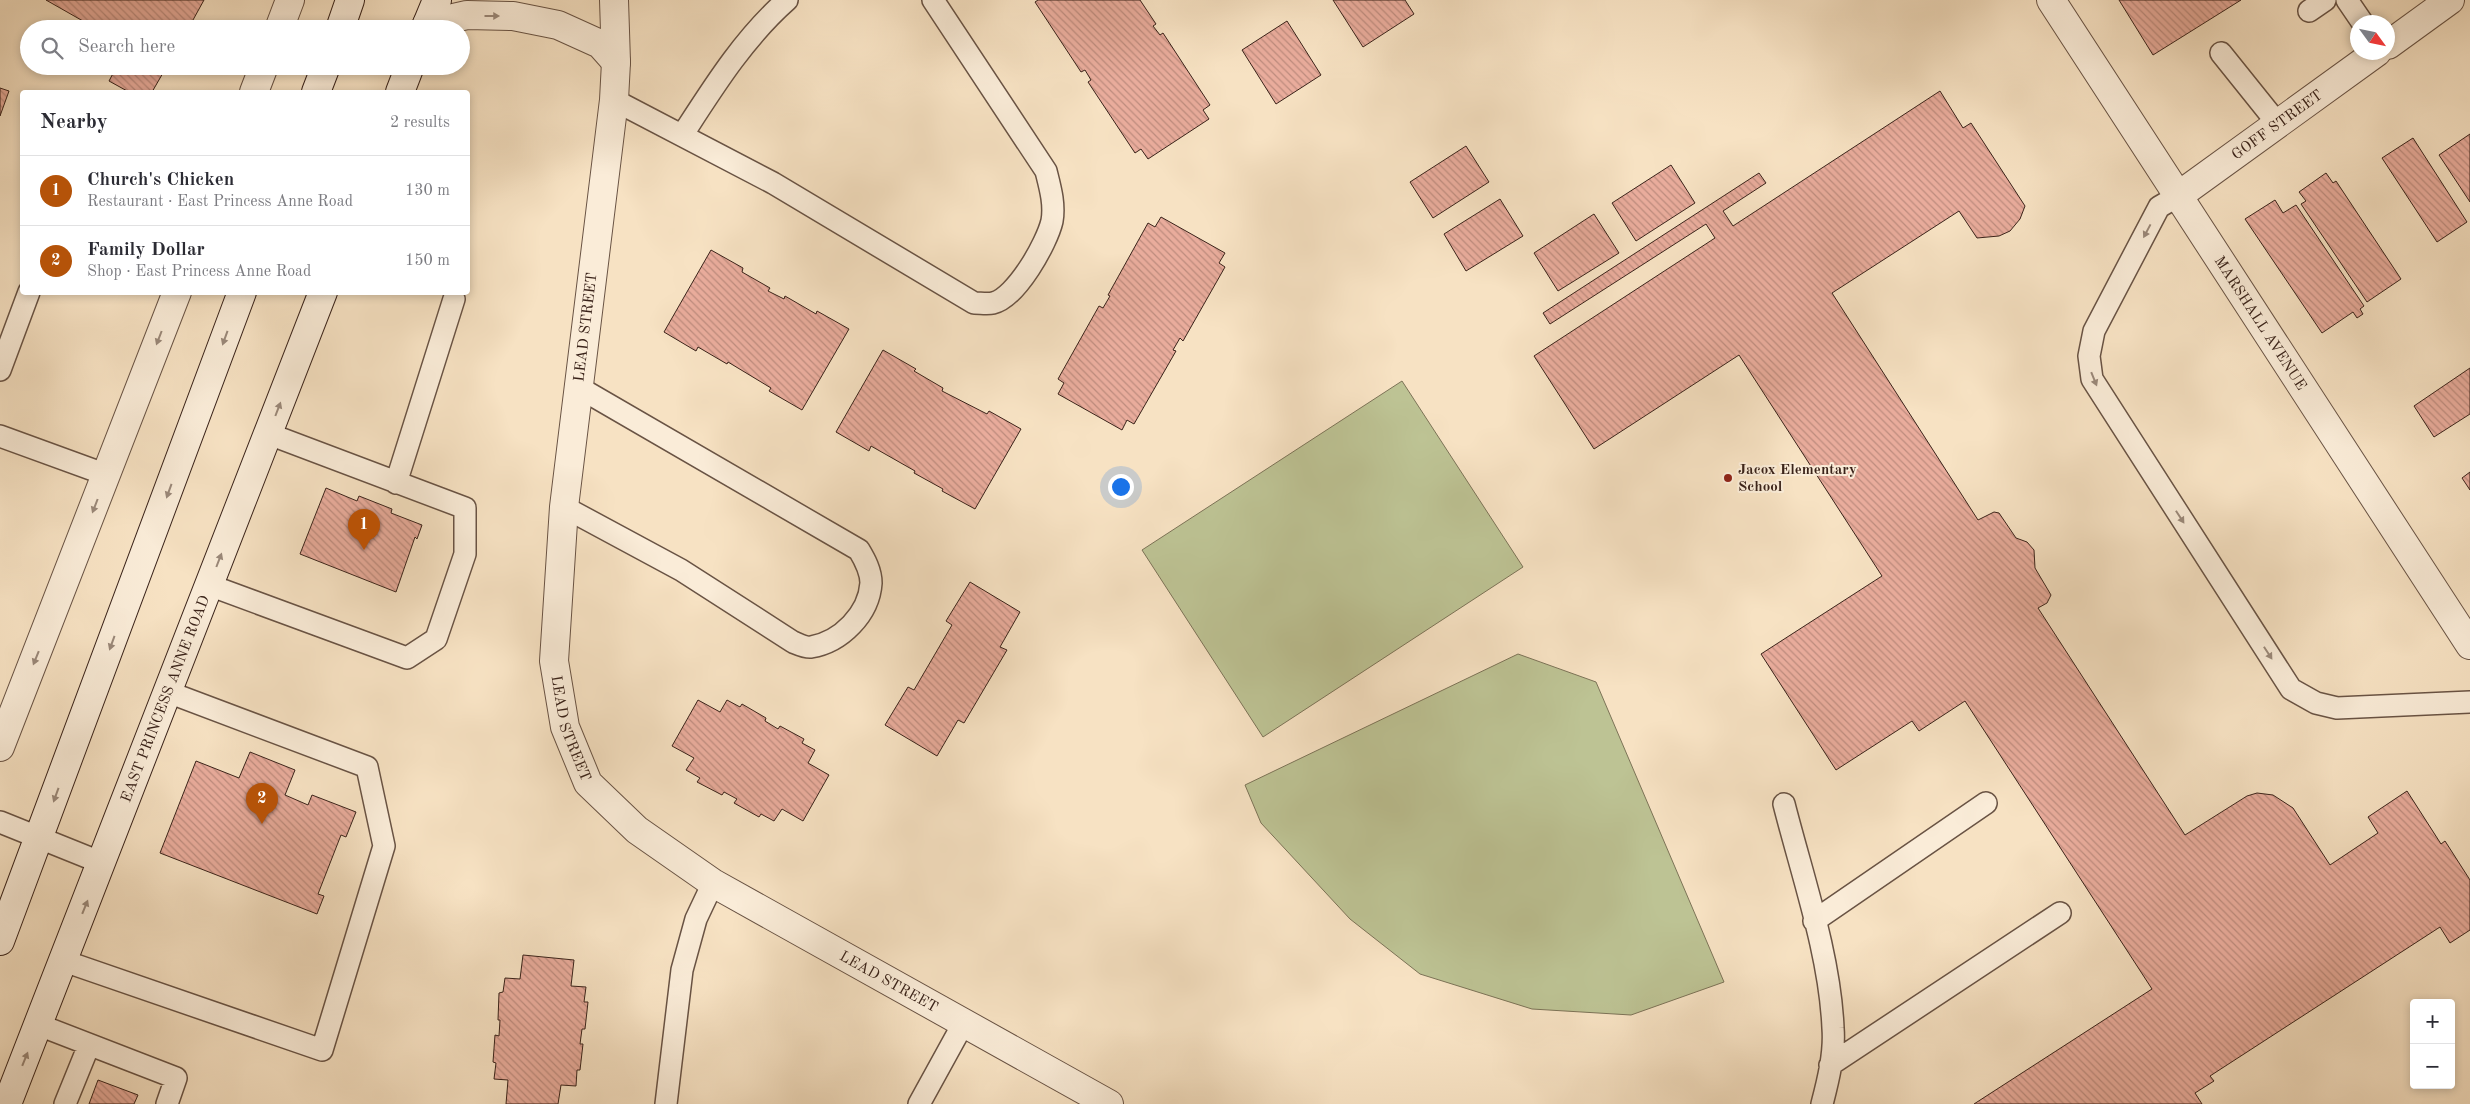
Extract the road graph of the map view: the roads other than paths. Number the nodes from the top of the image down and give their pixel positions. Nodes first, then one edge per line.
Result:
1 (290, 0) edge
2 (350, 0) edge
3 (614, 0) edge
4 (787, 0) edge
5 (933, 0) edge
6 (2051, 0) edge
7 (2347, 0) edge
8 (2450, 0) edge
9 (2357, 15) edge
10 (429, 17) edge
11 (282, 20) edge
12 (343, 20) edge
13 (2395, 40) edge
14 (2221, 53) dead end
15 (2366, 60) edge
16 (616, 62) junction
17 (261, 75) edge
18 (323, 75) edge
19 (407, 75) edge
20 (255, 90) edge
21 (317, 90) edge
22 (401, 90) edge
23 (614, 100) junction
24 (2278, 124) junction
25 (683, 134) junction
26 (2178, 196) junction
27 (28, 295) edge
28 (175, 295) edge
29 (241, 295) edge
30 (322, 295) edge
31 (454, 299) dead end
32 (0, 370) edge
33 (578, 387) junction
34 (268, 434) junction
35 (0, 436) edge
36 (106, 475) junction
37 (396, 483) junction
38 (564, 507) junction
39 (210, 585) junction
40 (2470, 645) edge
41 (168, 692) junction
42 (2470, 702) edge
43 (0, 747) edge
44 (1986, 803) dead end
45 (1784, 804) dead end
46 (0, 822) edge
47 (40, 838) junction
48 (102, 864) junction
49 (713, 884) junction
50 (2060, 913) dead end
51 (1814, 921) junction
52 (0, 941) edge
53 (64, 961) junction
54 (963, 1024) junction
55 (39, 1025) junction
56 (89, 1045) junction
57 (1830, 1065) junction
58 (7, 1104) edge
59 (65, 1104) edge
60 (167, 1104) edge
61 (666, 1104) edge
62 (919, 1104) edge
63 (1109, 1104) edge
64 (1822, 1104) edge

1 - 11 street
2 - 12 street
3 - 16 street, LEAD STREET
4 - 25 lane
5 - 25 lane
6 - 26 street, MARSHALL AVENUE
7 - 9 lane
8 - 13 street
10 -> 16 street
14 - 24 lane
15 - 24 street, GOFF STREET
16 - 23 street, LEAD STREET
17 - 20 street
18 - 21 street
19 - 22 street
23 - 25 lane
23 - 33 street, LEAD STREET
24 - 26 street, GOFF STREET
26 - 40 street, MARSHALL AVENUE
26 -> 42 lane
27 - 32 lane
28 -> 36 street
29 -> 47 street
34 -> 30 street, EAST PRINCESS ANNE ROAD
31 - 37 lane
33 - 38 street, LEAD STREET
33 - 38 lane
34 - 37 lane
39 -> 34 street, EAST PRINCESS ANNE ROAD
35 - 36 lane
36 -> 43 street
37 - 39 lane
38 - 49 street, LEAD STREET
39 - 41 street, EAST PRINCESS ANNE ROAD
41 - 48 street, EAST PRINCESS ANNE ROAD
41 - 53 lane
44 - 51 lane
45 - 51 lane
46 - 47 lane
47 - 48 lane
47 - 52 street
53 -> 48 street, EAST PRINCESS ANNE ROAD
49 - 54 street, LEAD STREET
49 - 61 lane
50 - 57 lane
51 - 57 lane
53 - 55 street, EAST PRINCESS ANNE ROAD
54 - 62 lane
54 - 63 street, LEAD STREET
55 - 56 lane
58 -> 55 street, EAST PRINCESS ANNE ROAD
56 - 59 lane
56 - 60 lane
57 - 64 lane

